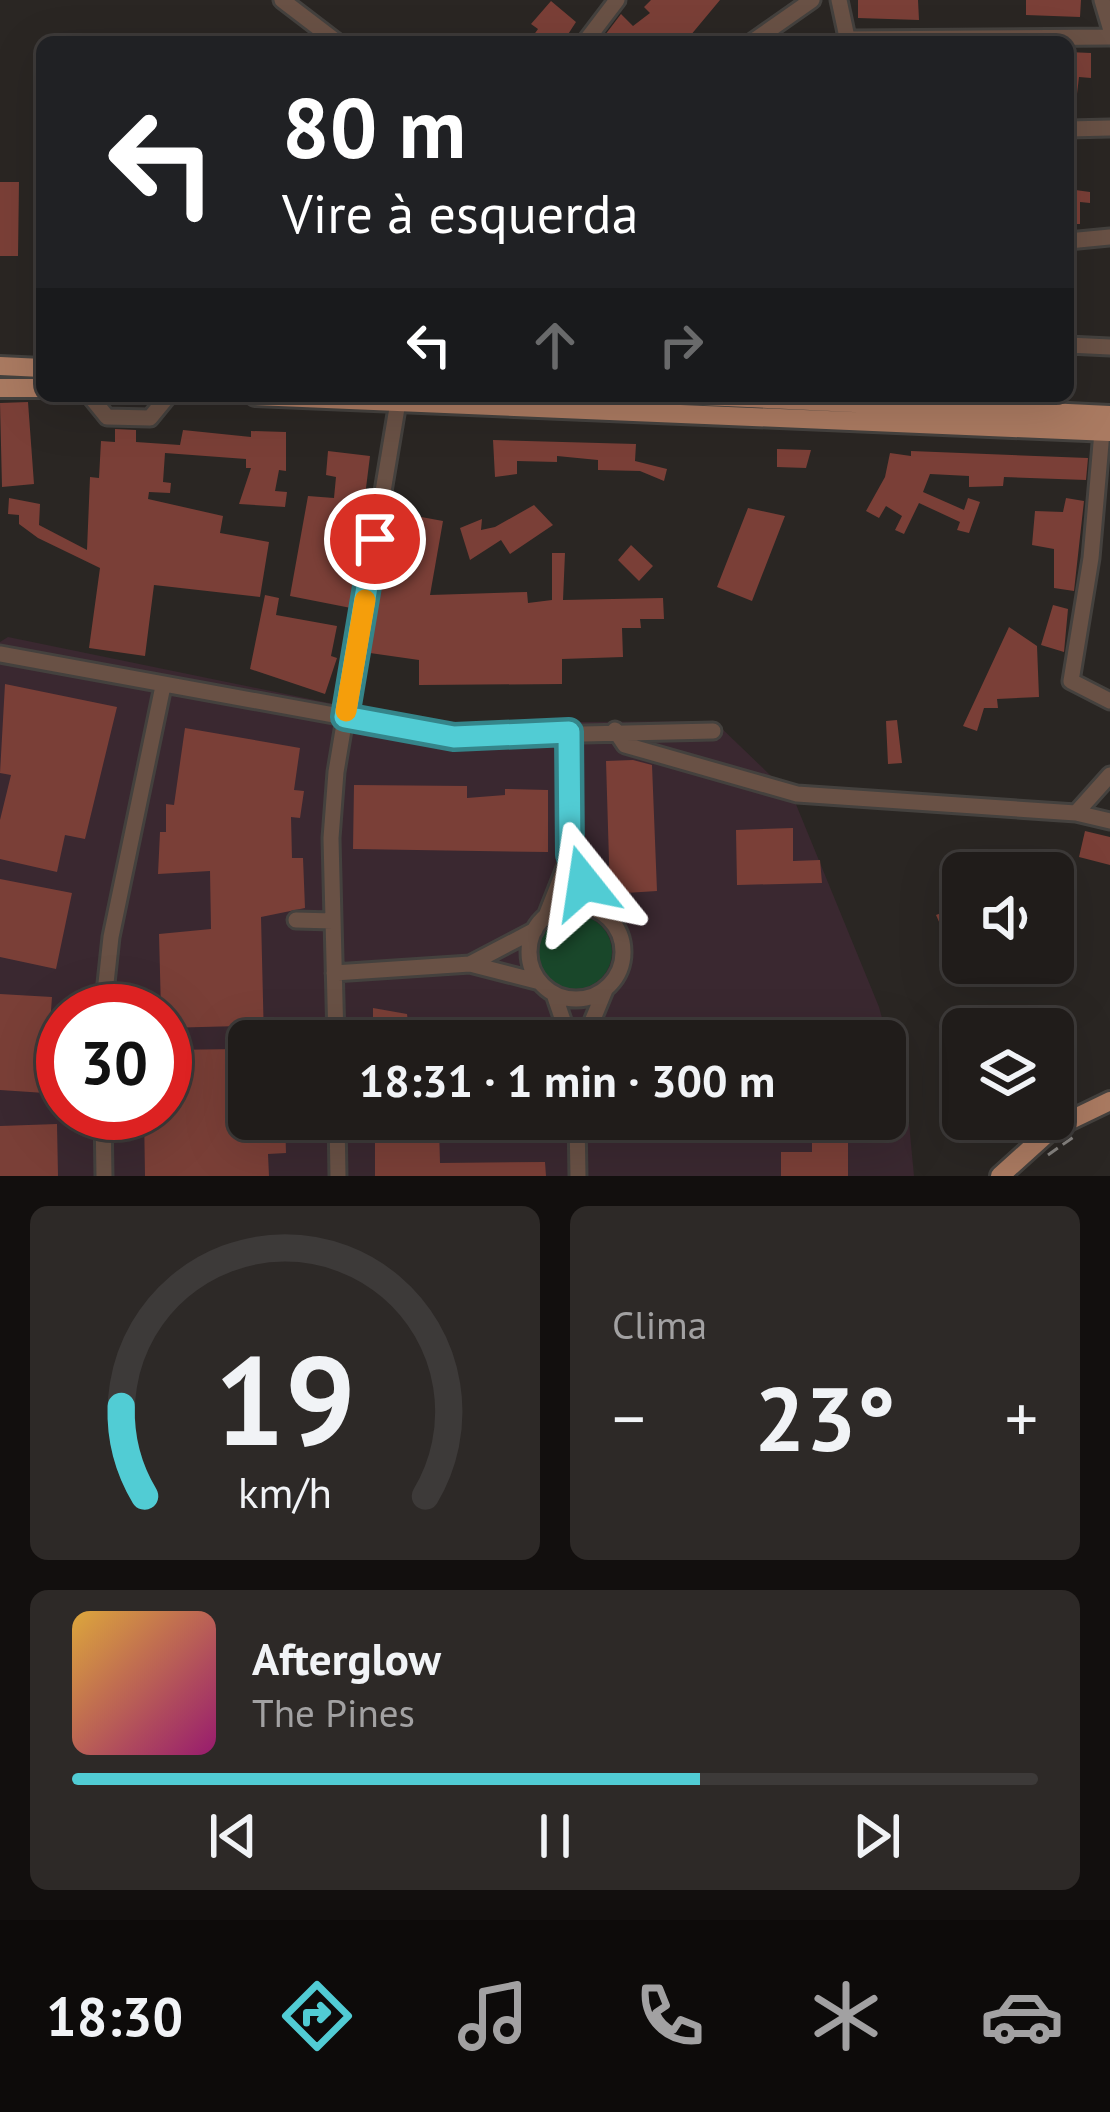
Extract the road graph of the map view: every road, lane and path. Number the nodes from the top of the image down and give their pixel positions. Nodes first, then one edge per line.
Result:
1 (282, 0) edge
2 (617, 0) edge
3 (839, 0) edge
4 (1102, 0) edge
5 (800, 3) edge
6 (1110, 26) edge
7 (329, 36) edge
8 (589, 36) edge
9 (759, 36) edge
10 (847, 36) edge
11 (1110, 37) edge
12 (1074, 38) edge
13 (1110, 128) edge
14 (1074, 129) edge
15 (1110, 237) edge
16 (1074, 240) edge
17 (1074, 345) edge
18 (1110, 347) edge
19 (0, 366) edge
20 (36, 368) edge
21 (0, 388) edge
22 (36, 388) edge
23 (95, 402) edge
24 (163, 402) edge
25 (401, 402) edge
26 (588, 402) edge
27 (825, 402) edge
28 (913, 409) edge
29 (1107, 427) edge
30 (0, 654) edge
31 (163, 686) junction
32 (1110, 700) edge
33 (345, 717) junction
34 (615, 730) junction
35 (713, 731) dead end
36 (569, 732) junction
37 (1110, 775) edge
38 (1076, 813) junction
39 (1110, 821) edge
40 (570, 855) junction
41 (599, 910) junction
42 (547, 916) junction
43 (296, 920) dead end
44 (333, 921) junction
45 (535, 930) junction
46 (470, 964) junction
47 (334, 974) junction
48 (540, 982) junction
49 (106, 984) edge
50 (604, 990) junction
51 (554, 994) junction
52 (335, 1020) edge
53 (563, 1020) edge
54 (592, 1020) edge
55 (1110, 1105) edge
56 (1083, 1132) dead end
57 (103, 1140) edge
58 (337, 1140) edge
59 (577, 1140) edge
60 (1036, 1166) dead end
61 (104, 1176) edge
62 (338, 1176) edge
63 (578, 1176) edge
64 (1000, 1176) edge
65 (1012, 1176) edge

1 - 7 street
2 - 8 street
3 - 10 street
4 - 6 street
5 - 9 street
11 - 12 street
13 - 14 street
15 - 16 street
17 - 18 street
19 - 20 main road
21 - 22 main road
23 - 24 street
25 - 33 street
26 - 28 main road
27 - 28 main road
28 - 29 main road
29 - 32 street
30 - 31 street
31 - 33 street
31 - 49 street
33 - 36 street
33 - 44 street
34 - 35 street
34 - 36 street
34 - 38 street
36 - 40 street
37 - 38 street
38 - 39 street
40 - 41 street
40 - 42 street
41 - 42 street
41 - 50 street
42 - 45 street
43 - 44 street
44 - 47 street
45 - 46 street
45 - 48 street
46 - 47 street
46 - 48 street
47 - 52 street
48 - 51 street
50 - 51 street
50 - 54 street
51 - 53 street
55 - 64 main road
55 - 65 main road
56 - 60 path
57 - 61 street
58 - 62 street
59 - 63 street

